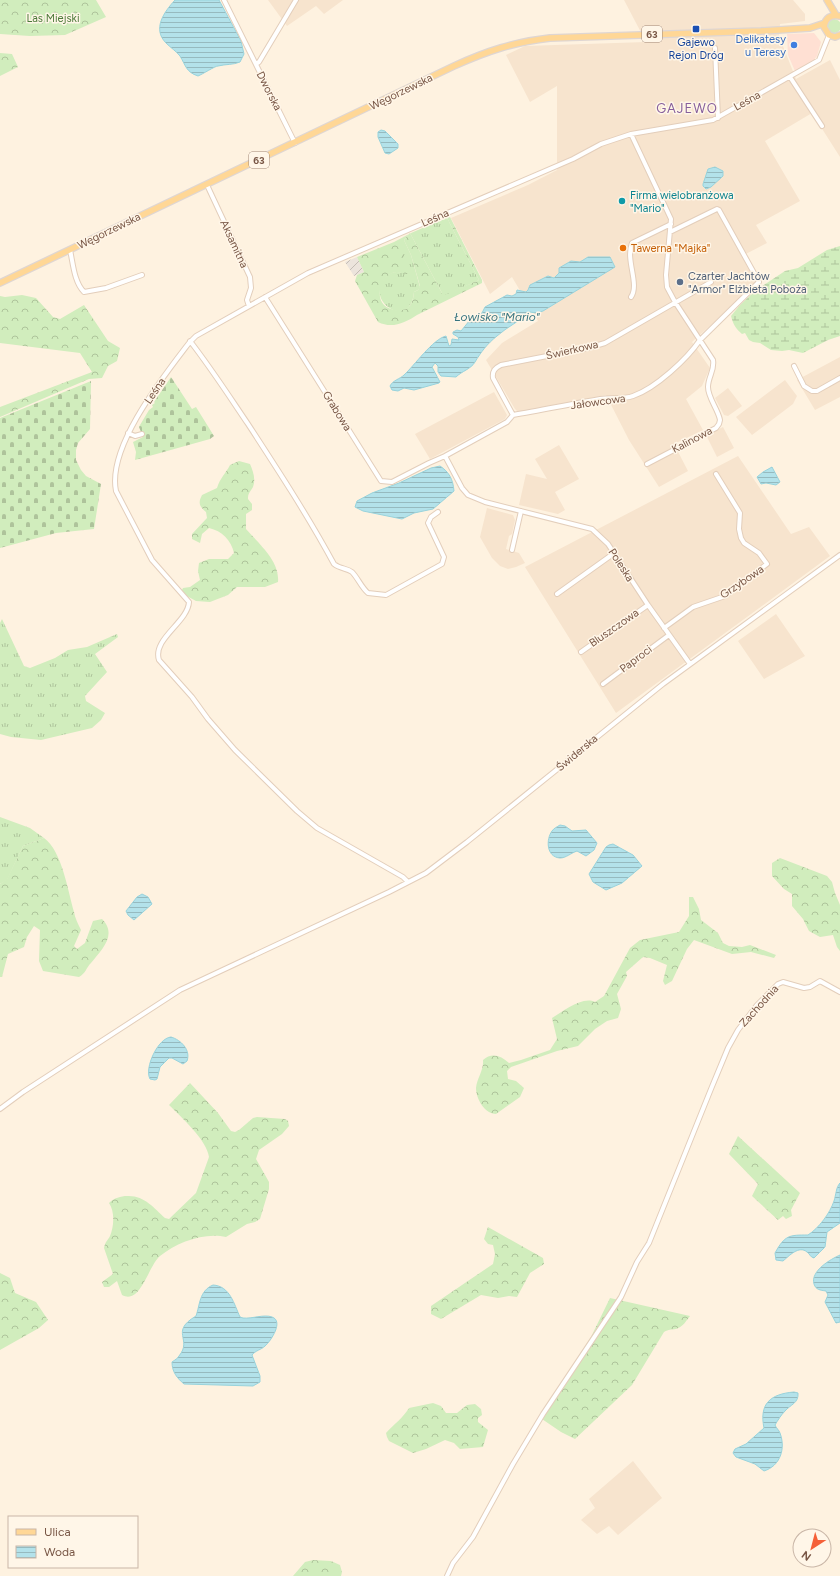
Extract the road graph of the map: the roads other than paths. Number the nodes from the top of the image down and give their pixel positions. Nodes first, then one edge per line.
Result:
1 (224, 0) edge
2 (296, 0) edge
3 (828, 1) edge
4 (838, 16) edge
5 (829, 17) junction
6 (824, 24) junction
7 (810, 28) junction
8 (827, 33) junction
9 (839, 37) edge
10 (715, 48) dead end
11 (256, 64) junction
12 (790, 77) junction
13 (718, 118) junction
14 (822, 126) dead end
15 (631, 134) junction
16 (295, 143) junction
17 (207, 185) junction
18 (671, 224) junction
19 (670, 232) junction
20 (70, 250) junction
21 (142, 275) dead end
22 (711, 282) dead end
23 (0, 283) edge
24 (265, 297) junction
25 (631, 297) dead end
26 (675, 302) junction
27 (249, 306) junction
28 (700, 340) junction
29 (190, 341) junction
30 (794, 366) dead end
31 (840, 378) edge
32 (513, 415) junction
33 (128, 433) junction
34 (142, 434) dead end
35 (445, 456) junction
36 (428, 463) joint
37 (647, 464) dead end
38 (716, 474) dead end
39 (521, 511) junction
40 (438, 512) dead end
41 (512, 550) dead end
42 (613, 554) junction
43 (840, 555) edge
44 (557, 594) dead end
45 (648, 605) junction
46 (664, 628) junction
47 (669, 635) junction
48 (581, 652) dead end
49 (690, 664) junction
50 (603, 684) dead end
51 (408, 882) junction
52 (840, 992) edge
53 (0, 1109) edge
54 (447, 1576) edge

1 - 11 street
2 - 11 street, Dworska
3 - 4 main road
3 - 5 main road
4 - 5 main road
5 - 6 main road
6 - 7 main road, Węgorzewska / 63
6 - 8 main road
7 - 8 main road, Węgorzewska / 63
7 - 16 main road, Węgorzewska / 63
8 - 9 main road, Węgorzewska
8 - 12 street, Leśna
10 - 13 street
11 - 16 street, Dworska
12 - 13 street, Leśna
12 - 14 street
13 - 15 street, Leśna
15 - 18 street
15 - 24 street, Leśna
16 - 17 main road, Węgorzewska / 63
17 - 20 main road, Węgorzewska / 63
17 - 27 street, Aksamitna
18 - 19 street
18 - 25 street
19 - 26 street
19 - 28 street, Jałowcowa
20 - 21 street
20 - 23 main road, Węgorzewska / 63
22 - 26 street, Świerkowa
24 - 27 street, Leśna
24 - 36 street, Grabowa
26 - 28 street
26 - 32 street, Świerkowa
27 - 29 street, Leśna
28 - 32 street, Jałowcowa
28 - 37 street, Kalinowa
29 - 33 street, Leśna
29 - 40 street
30 - 31 street
32 - 35 street, Jałowcowa
33 - 34 street
33 - 51 street, Leśna
35 - 36 street, Jałowcowa
35 - 39 street, Poleska
38 - 46 street, Grzybowa
39 - 41 street
39 - 42 street, Poleska
42 - 44 street
42 - 45 street, Poleska
43 - 49 street, Świderska
45 - 46 street, Poleska
45 - 48 street, Bluszczowa
46 - 47 street, Poleska
47 - 49 street, Poleska
47 - 50 street, Paproci
49 - 51 street, Świderska
51 - 53 street, Świderska
52 - 54 street, Zachodnia

